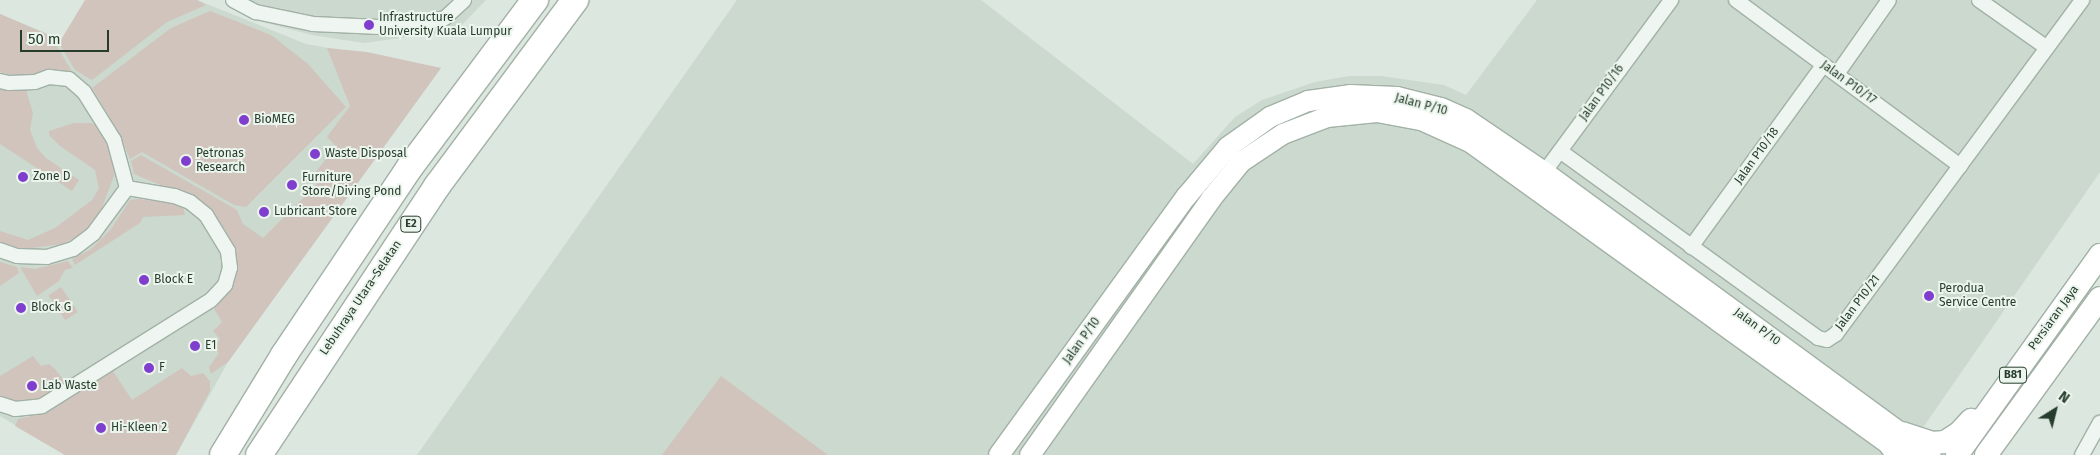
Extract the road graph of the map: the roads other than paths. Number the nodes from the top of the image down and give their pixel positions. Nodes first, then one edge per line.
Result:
1 (233, 0) edge
2 (464, 0) edge
3 (535, 0) edge
4 (575, 0) edge
5 (1671, 0) edge
6 (1736, 0) edge
7 (1889, 0) edge
8 (1979, 0) edge
9 (2082, 0) edge
10 (2047, 48) junction
11 (1823, 65) junction
12 (1837, 74) junction
13 (0, 81) edge
14 (1560, 151) junction
15 (1960, 166) junction
16 (1539, 179) junction
17 (127, 188) junction
18 (1691, 247) junction
19 (0, 250) edge
20 (2100, 255) edge
21 (2100, 298) edge
22 (2039, 338) junction
23 (0, 404) edge
24 (2098, 428) edge
25 (1899, 447) edge
26 (223, 455) edge
27 (259, 455) edge
28 (999, 455) edge
29 (1030, 455) edge
30 (1931, 455) edge
31 (1957, 455) edge
32 (1986, 455) edge
33 (2082, 455) edge

1 - 2 street
3 - 26 highway, E2
4 - 27 highway, Lebuhraya Utara–Selatan / E2
5 - 14 street, Jalan P10/16
6 - 11 street, Jalan P10/17
7 - 12 street
8 - 10 street
9 - 10 street, Jalan P10/21
10 - 15 street, Jalan P10/21
11 - 12 street, Jalan P10/17
11 - 18 street, Jalan P10/18
12 - 15 street, Jalan P10/17
13 - 17 street
14 - 16 street, Jalan P10/16
14 - 18 street, Jalan P10/21
15 - 18 street, Jalan P10/21
16 - 25 street, Jalan P/10
16 - 28 street, Jalan P/10
16 - 29 street, Jalan P/10
17 - 19 street
17 - 23 street
20 - 22 main road, Persiaran Jaya / B81
21 - 32 main road, Persiaran Jaya / B81
22 - 25 main road
22 - 31 main road, Persiaran Jaya / B81
24 - 33 street
25 - 30 street, Jalan P/10

